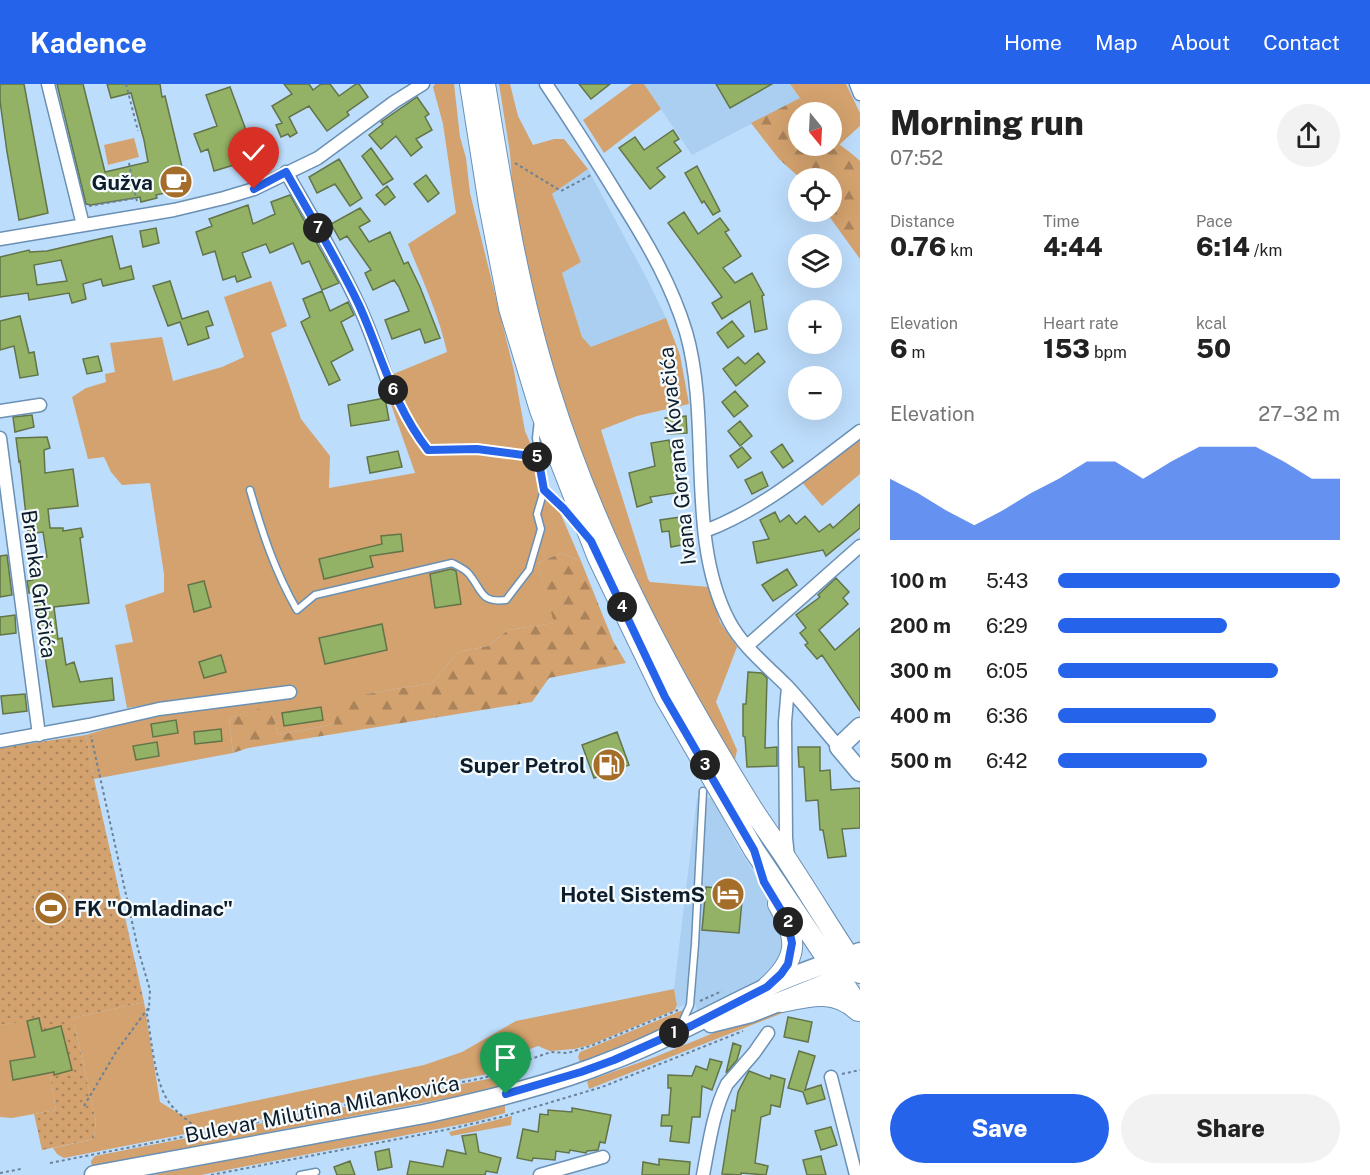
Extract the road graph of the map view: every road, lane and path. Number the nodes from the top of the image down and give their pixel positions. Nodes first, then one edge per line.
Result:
1 (48, 84) edge
2 (126, 84) edge
3 (423, 84) edge
4 (470, 84) edge
5 (485, 84) edge
6 (546, 84) edge
7 (856, 84) edge
8 (860, 94) edge
9 (138, 131) dead end
10 (511, 158) dead end
11 (129, 163) dead end
12 (602, 169) junction
13 (286, 172) junction
14 (136, 198) junction
15 (84, 204) dead end
16 (138, 204) dead end
17 (83, 225) junction
18 (0, 239) edge
19 (387, 379) joint
20 (40, 405) dead end
21 (540, 410) junction
22 (0, 411) edge
23 (860, 430) edge
24 (0, 438) edge
25 (538, 457) junction
26 (249, 490) dead end
27 (544, 490) junction
28 (705, 531) junction
29 (591, 541) junction
30 (860, 546) edge
31 (747, 646) junction
32 (788, 687) junction
33 (290, 692) dead end
34 (89, 726) junction
35 (860, 727) edge
36 (39, 735) junction
37 (0, 741) edge
38 (839, 747) junction
39 (860, 772) edge
40 (703, 791) dead end
41 (754, 850) junction
42 (789, 861) junction
43 (851, 966) edge
44 (767, 987) junction
45 (728, 989) dead end
46 (782, 1002) junction
47 (690, 1005) junction
48 (149, 1007) junction
49 (860, 1008) edge
50 (860, 1013) edge
51 (683, 1030) junction
52 (768, 1033) dead end
53 (860, 1070) edge
54 (831, 1077) joint
55 (84, 1106) dead end
56 (203, 1133) junction
57 (603, 1157) dead end
58 (50, 1163) dead end
59 (21, 1169) dead end
60 (580, 1169) edge
61 (316, 1172) dead end
62 (0, 1173) edge
63 (94, 1175) edge
64 (300, 1175) edge
65 (540, 1175) edge
66 (703, 1175) edge
67 (856, 1175) edge

1 - 17 street
2 - 9 path
3 - 13 street
4 - 21 main road
5 - 42 main road
6 - 12 street, Ivana Gorana Kovačića
7 - 8 street
10 - 12 path
11 - 14 path
12 - 28 street, Ivana Gorana Kovačića
13 - 17 street
13 - 19 street
14 - 15 path
14 - 16 path
17 - 18 street
19 - 25 lane
20 - 22 street
21 - 25 lane
21 - 29 main road
23 - 28 street
24 - 36 street, Branka Grbčića
25 - 27 lane
26 - 27 lane
27 - 29 lane
28 - 31 street, Ivana Gorana Kovačića
29 - 41 main road
30 - 31 street
31 - 32 street, Ivana Gorana Kovačića
32 - 38 street, Ivana Gorana Kovačića
32 - 42 street
33 - 34 street
34 - 36 street
34 - 48 path
35 - 38 street
36 - 37 street
38 - 39 street, Ivana Gorana Kovačića
40 - 47 lane
41 - 43 main road
41 - 44 main road
42 - 43 main road
43 - 44 street, Bulevar Milutina Milankovića
43 - 46 street, Bulevar Milutina Milankovića
43 - 49 main road
44 - 51 street, Bulevar Milutina Milankovića
45 - 47 path
46 - 50 main road
46 - 51 street, Bulevar Milutina Milankovića
47 - 51 lane
47 - 56 path
48 - 55 path
48 - 56 path
51 - 63 street, Bulevar Milutina Milankovića
52 - 66 street
53 - 54 path
54 - 67 street
56 - 58 path
57 - 60 street
59 - 62 path
60 - 65 street
61 - 64 lane

